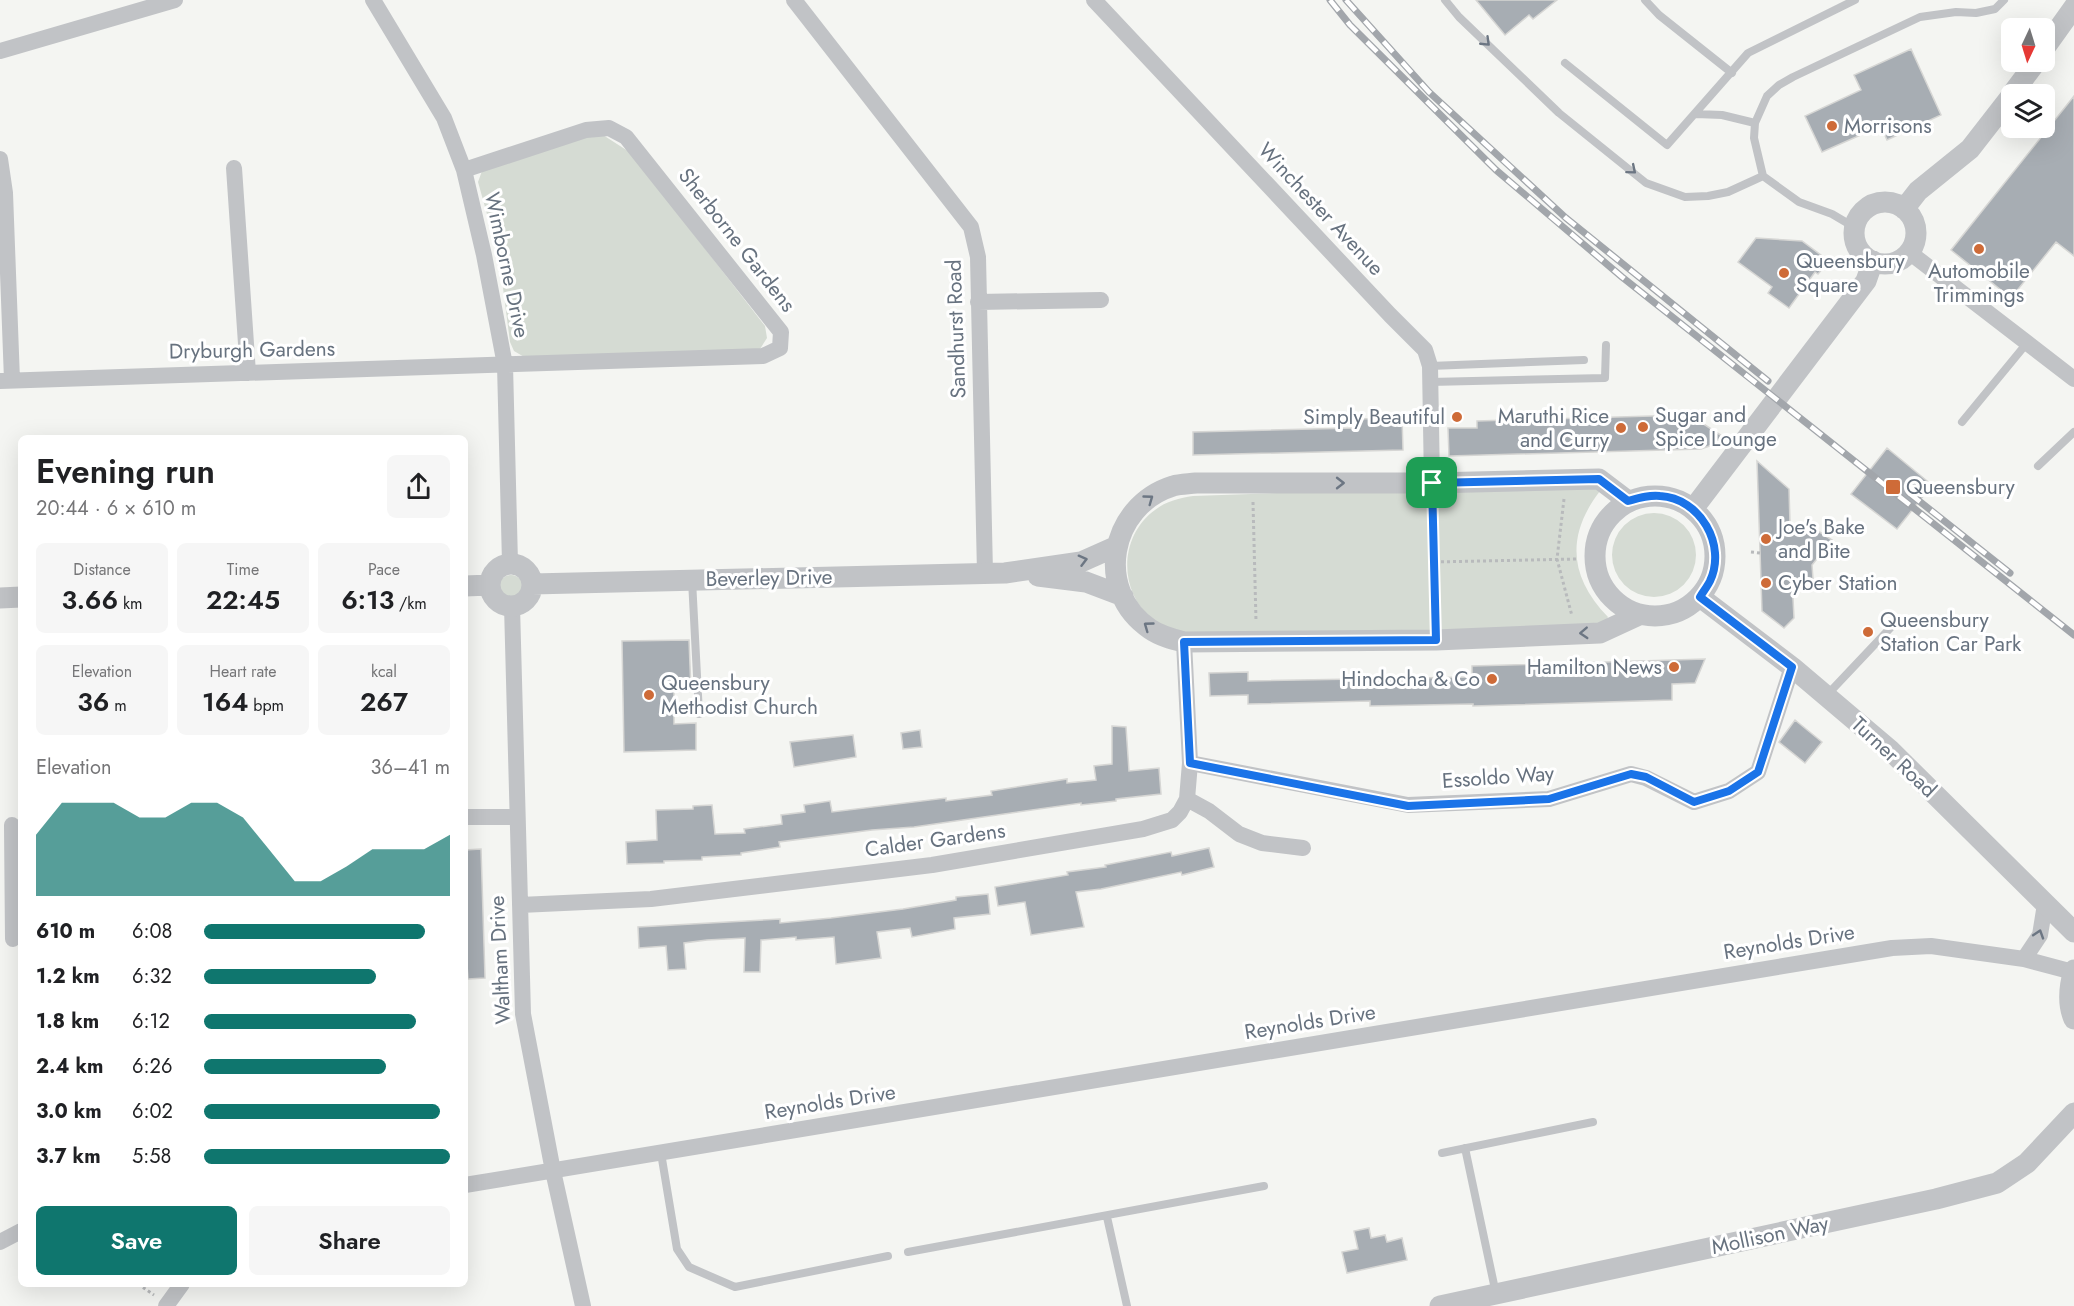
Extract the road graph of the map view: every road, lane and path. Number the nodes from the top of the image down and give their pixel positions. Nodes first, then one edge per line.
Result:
1 (175, 0) edge
2 (373, 0) edge
3 (794, 0) edge
4 (1094, 0) edge
5 (1445, 0) edge
6 (1645, 0) edge
7 (1855, 0) edge
8 (2004, 0) edge
9 (2074, 7) edge
10 (2055, 34) edge
11 (0, 51) edge
12 (1565, 63) dead end
13 (1732, 73) junction
14 (2001, 109) edge
15 (1696, 114) junction
16 (1755, 123) junction
17 (0, 159) edge
18 (234, 168) dead end
19 (464, 170) junction
20 (1763, 176) junction
21 (1904, 209) junction
22 (1854, 227) junction
23 (1909, 252) junction
24 (1873, 261) junction
25 (1101, 300) dead end
26 (978, 302) junction
27 (2027, 343) junction
28 (1605, 345) dead end
29 (1584, 360) dead end
30 (505, 365) junction
31 (249, 374) junction
32 (1430, 374) junction
33 (2074, 379) edge
34 (6, 380) edge
35 (1962, 422) dead end
36 (2074, 432) edge
37 (2038, 466) dead end
38 (1566, 479) junction
39 (1252, 483) junction
40 (1432, 483) junction
41 (1628, 501) junction
42 (1693, 509) junction
43 (1116, 546) junction
44 (1751, 552) dead end
45 (1760, 553) dead end
46 (1557, 559) junction
47 (1577, 559) dead end
48 (1434, 562) junction
49 (510, 563) junction
50 (995, 573) junction
51 (692, 579) junction
52 (532, 584) junction
53 (490, 585) junction
54 (468, 586) edge
55 (1123, 596) junction
56 (18, 597) edge
57 (1700, 597) junction
58 (0, 598) edge
59 (512, 606) junction
60 (1639, 615) junction
61 (1895, 623) dead end
62 (1577, 634) junction
63 (1436, 640) junction
64 (1257, 641) junction
65 (1184, 642) junction
66 (1792, 667) junction
67 (1827, 695) junction
68 (699, 714) dead end
69 (1190, 763) junction
70 (1187, 799) junction
71 (517, 817) junction
72 (468, 818) edge
73 (11, 825) edge
74 (1303, 848) dead end
75 (2045, 904) junction
76 (520, 905) junction
77 (2074, 932) edge
78 (13, 939) dead end
79 (2024, 959) junction
80 (2074, 971) edge
81 (2074, 1019) edge
82 (2074, 1113) edge
83 (1593, 1122) dead end
84 (1465, 1148) junction
85 (661, 1153) junction
86 (1442, 1153) dead end
87 (553, 1171) junction
88 (468, 1185) edge
89 (1264, 1186) dead end
90 (1107, 1216) junction
91 (18, 1233) edge
92 (0, 1242) edge
93 (908, 1252) dead end
94 (888, 1256) dead end
95 (180, 1287) edge
96 (1496, 1294) junction
97 (166, 1306) edge
98 (583, 1306) edge
99 (1127, 1306) edge
100 (1440, 1306) edge

1 - 11 street
2 - 19 street, Wimborne Drive
3 - 26 street, Sandhurst Road
4 - 32 street, Winchester Avenue
5 -> 20 lane
6 - 13 lane
7 - 13 lane
8 - 16 lane
9 - 10 street
12 - 15 lane
13 - 15 lane
14 - 21 street
15 - 16 lane
16 - 20 lane
17 - 34 street
18 - 31 street
19 - 30 street, Wimborne Drive
19 - 30 street, Sherborne Gardens
20 - 22 lane
21 - 22 street
21 - 23 street
22 - 24 street
23 - 24 street
23 - 27 street
24 - 42 street
25 - 26 street
26 - 50 street, Sandhurst Road
27 - 33 street
27 - 35 lane
28 - 32 lane
29 - 32 lane
30 - 31 street, Dryburgh Gardens
30 - 49 street, Wimborne Drive
31 - 34 street, Dryburgh Gardens
32 - 40 street, Winchester Avenue
36 - 37 lane
38 - 40 street
38 - 41 street
38 - 46 path
39 -> 40 street
43 -> 39 street
39 - 64 path
40 - 48 path
41 - 42 street
41 - 60 street
42 - 57 street
50 -> 43 street, Beverley Drive
43 - 55 street
44 - 45 path
46 - 47 path
46 - 48 path
46 - 62 path
48 - 63 path
49 - 52 street
49 - 53 street
50 - 51 street, Beverley Drive
50 - 55 street, Beverley Drive
51 - 52 street, Beverley Drive
51 - 68 lane
52 - 59 street
53 - 54 street
53 - 59 street
65 -> 55 street
56 - 58 street
57 - 60 street
57 - 66 street, Turner Road
59 - 71 street, Waltham Drive
60 -> 62 street
61 - 67 lane
62 - 63 street
63 - 64 street
64 - 65 street
65 - 69 street
66 - 67 street, Turner Road
66 - 69 street, Essoldo Way
67 - 75 street, Turner Road
69 - 70 street
70 - 74 street
70 - 76 street, Calder Gardens
71 - 72 street
71 - 76 street, Waltham Drive
73 - 78 street
75 - 77 street, Turner Road
79 -> 75 street
76 - 87 street, Waltham Drive
79 - 80 street, Reynolds Drive
79 - 85 street, Reynolds Drive
80 - 81 street
82 - 96 street, Mollison Way
83 - 84 lane
84 - 86 lane
84 - 96 lane
85 - 87 street, Reynolds Drive
85 - 94 lane
87 - 88 street, Reynolds Drive
87 - 98 street, Waltham Drive
89 - 90 lane
90 - 93 lane
90 - 99 lane
91 - 92 street
95 - 97 street
96 - 100 street, Mollison Way

